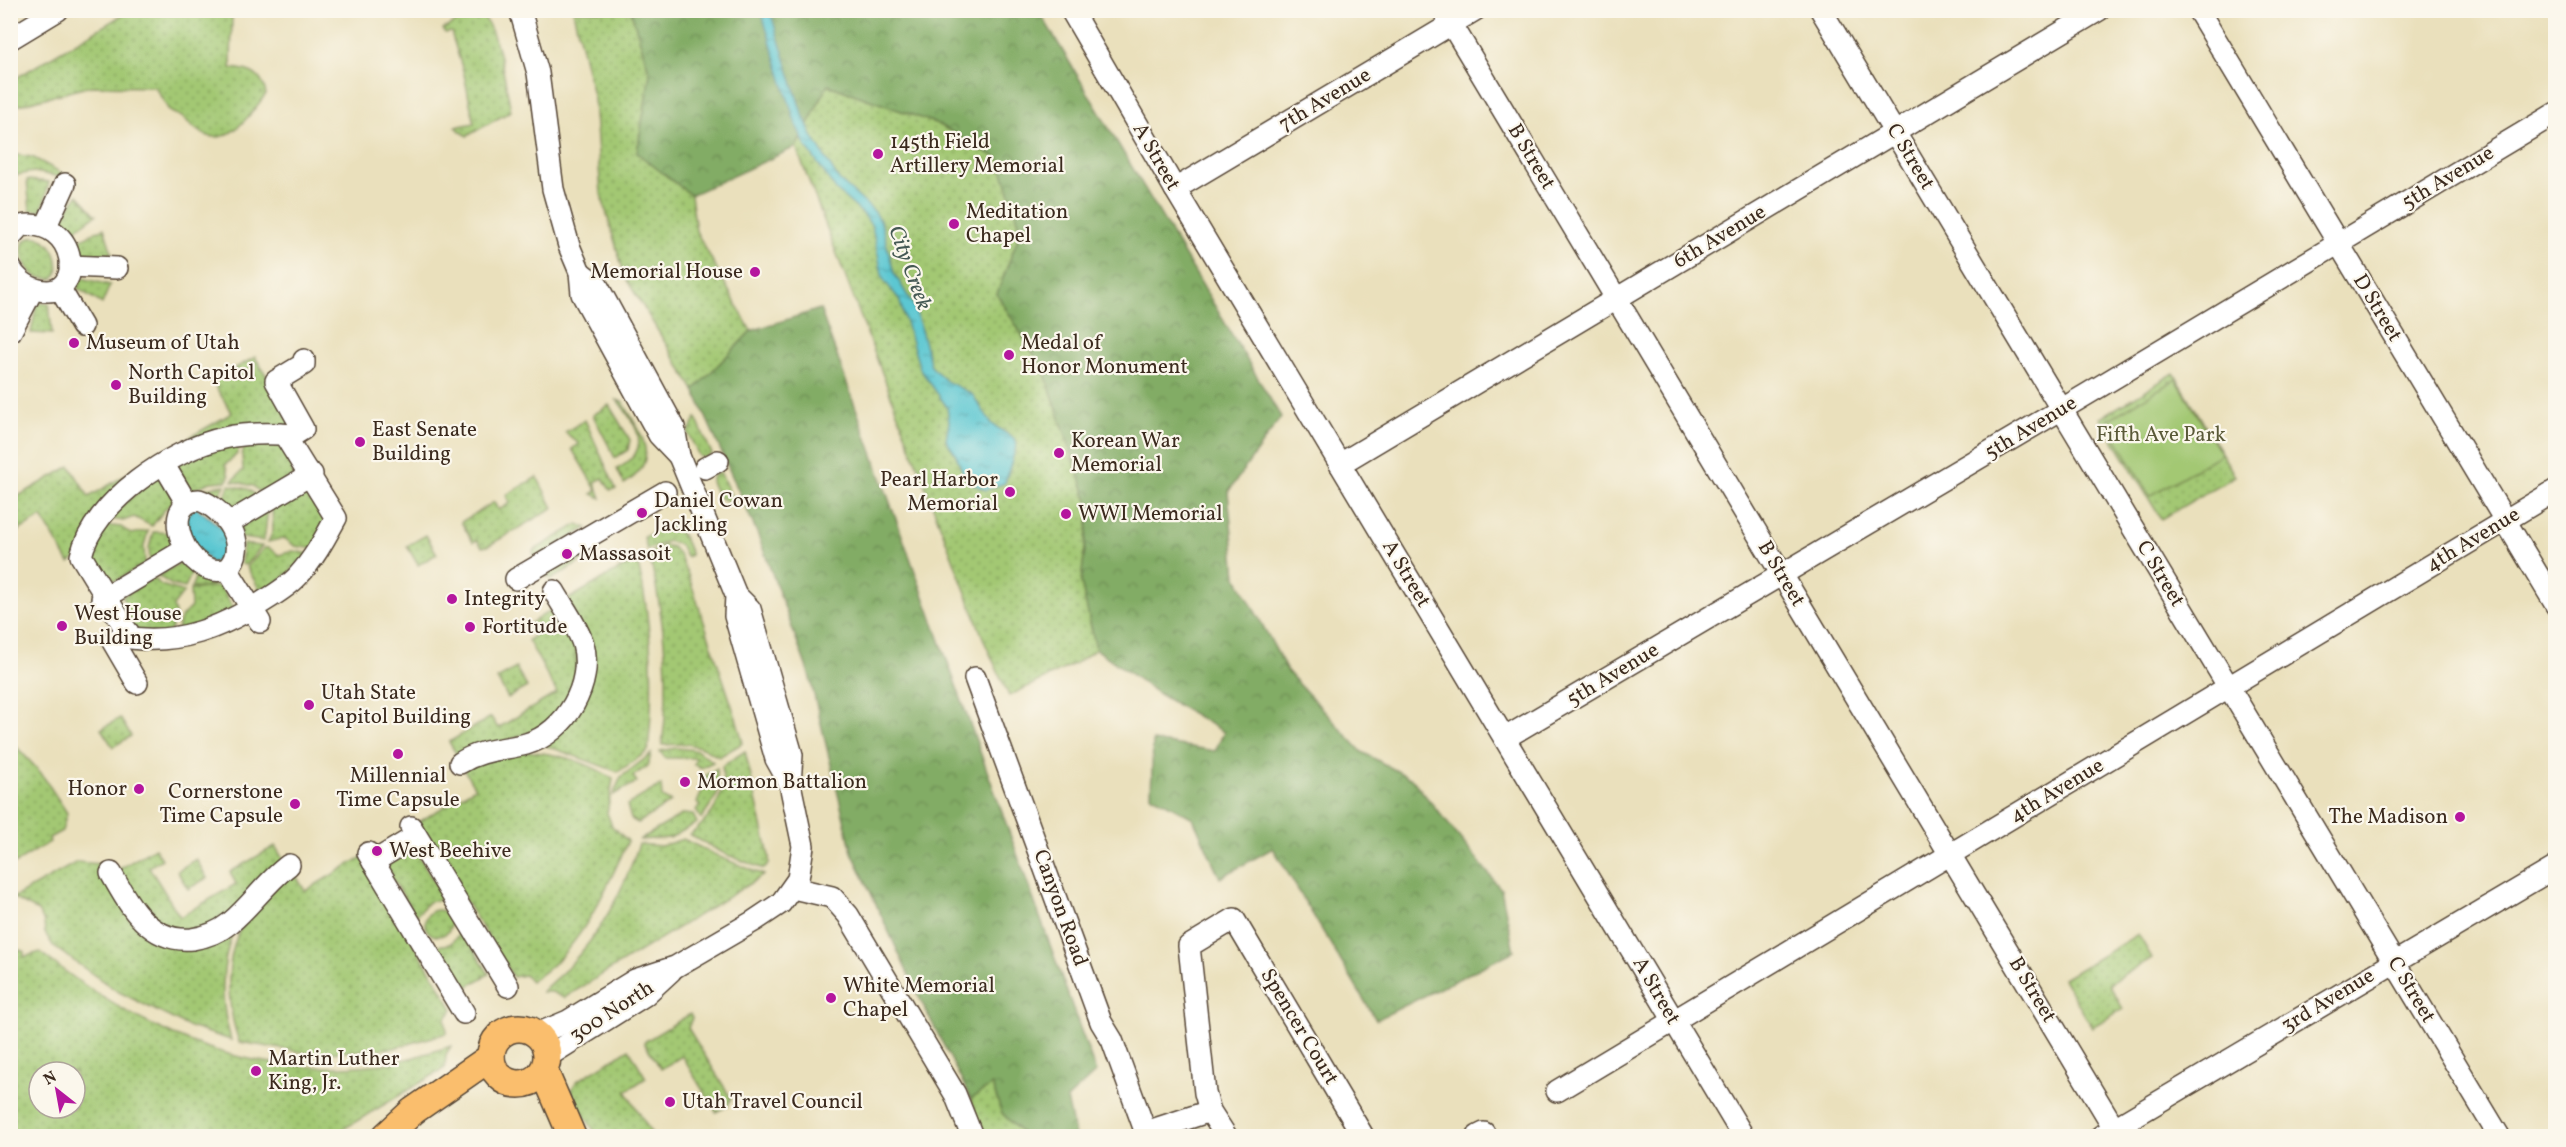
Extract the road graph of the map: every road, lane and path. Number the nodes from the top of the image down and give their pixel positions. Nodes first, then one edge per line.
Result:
1 (58, 10) edge
2 (520, 10) edge
3 (1071, 10) edge
4 (1475, 10) edge
5 (1821, 10) edge
6 (2099, 10) edge
7 (2198, 10) edge
8 (1448, 18) edge
9 (10, 39) edge
10 (2556, 113) edge
11 (1895, 132) junction
12 (65, 184) dead end
13 (1175, 189) junction
14 (14, 224) edge
15 (46, 226) junction
16 (2338, 244) junction
17 (70, 266) junction
18 (10, 267) edge
19 (117, 268) dead end
20 (33, 289) junction
21 (60, 289) junction
22 (1618, 299) junction
23 (82, 326) dead end
24 (10, 331) edge
25 (304, 360) dead end
26 (2061, 410) junction
27 (293, 435) junction
28 (1340, 464) junction
29 (165, 465) junction
30 (311, 475) junction
31 (2556, 490) edge
32 (665, 492) dead end
33 (186, 502) junction
34 (2505, 520) junction
35 (229, 523) junction
36 (186, 549) junction
37 (227, 569) junction
38 (1782, 574) junction
39 (516, 579) dead end
40 (554, 591) dead end
41 (104, 598) junction
42 (2556, 604) edge
43 (256, 615) junction
44 (128, 632) junction
45 (975, 678) dead end
46 (137, 683) dead end
47 (2227, 688) junction
48 (1504, 738) junction
49 (460, 763) dead end
50 (1950, 855) junction
51 (289, 864) dead end
52 (2556, 867) edge
53 (111, 873) dead end
54 (794, 888) junction
55 (2394, 962) junction
56 (508, 986) dead end
57 (464, 1013) dead end
58 (1672, 1020) junction
59 (524, 1064) junction
60 (1557, 1091) dead end
61 (1210, 1111) junction
62 (1147, 1134) edge
63 (2112, 1134) edge
64 (387, 1137) edge
65 (566, 1137) edge
66 (572, 1137) edge
67 (972, 1137) edge
68 (1226, 1137) edge
69 (1364, 1137) edge
70 (1743, 1137) edge
71 (2499, 1137) edge

1 - 9 street
2 - 54 street
3 - 13 street, A Street
4 - 8 street, 7th Avenue
5 - 11 street, C Street
6 - 11 street, 6th Avenue
7 - 16 street, D Street
8 - 13 street, 7th Avenue
8 - 22 street, B Street
10 - 16 street, 5th Avenue
11 - 22 street, 6th Avenue
11 - 26 street, C Street
12 - 15 street
13 - 28 street, A Street
14 - 15 street
15 - 17 street
16 - 26 street, 5th Avenue
16 - 34 street, D Street
17 - 19 street
17 - 21 street
18 - 20 street
20 - 21 street
20 - 24 street
21 - 23 street
22 - 28 street, 6th Avenue
22 - 38 street, B Street
25 - 27 street
26 - 38 street, 5th Avenue
26 - 47 street, C Street
27 - 29 street
27 - 30 street
28 - 48 street, A Street
29 - 33 street
29 - 41 street
30 - 35 street
30 - 43 street
31 - 34 street, 4th Avenue
32 - 39 street
33 - 35 street
33 - 36 street
34 - 42 street, D Street
34 - 47 street, 4th Avenue
35 - 37 street
36 - 37 street
36 - 41 street
37 - 43 street
38 - 48 street, 5th Avenue
38 - 50 street, B Street
40 - 49 street
41 - 44 street
43 - 44 street
44 - 46 street
45 - 62 street, Canyon Road
47 - 50 street, 4th Avenue
47 - 55 street, C Street
48 - 58 street, A Street
50 - 58 street, 4th Avenue
50 - 63 street, B Street
51 - 53 street
52 - 55 street, 3rd Avenue
54 - 59 street, 300 North
54 - 67 street
55 - 63 street, 3rd Avenue
55 - 71 street, C Street
56 - 57 street
58 - 60 street, 4th Avenue
58 - 70 street, A Street
59 - 64 main road, 300 North
59 - 65 main road
59 - 66 main road
61 - 62 street
61 - 68 street
61 - 69 street, Spencer Court

